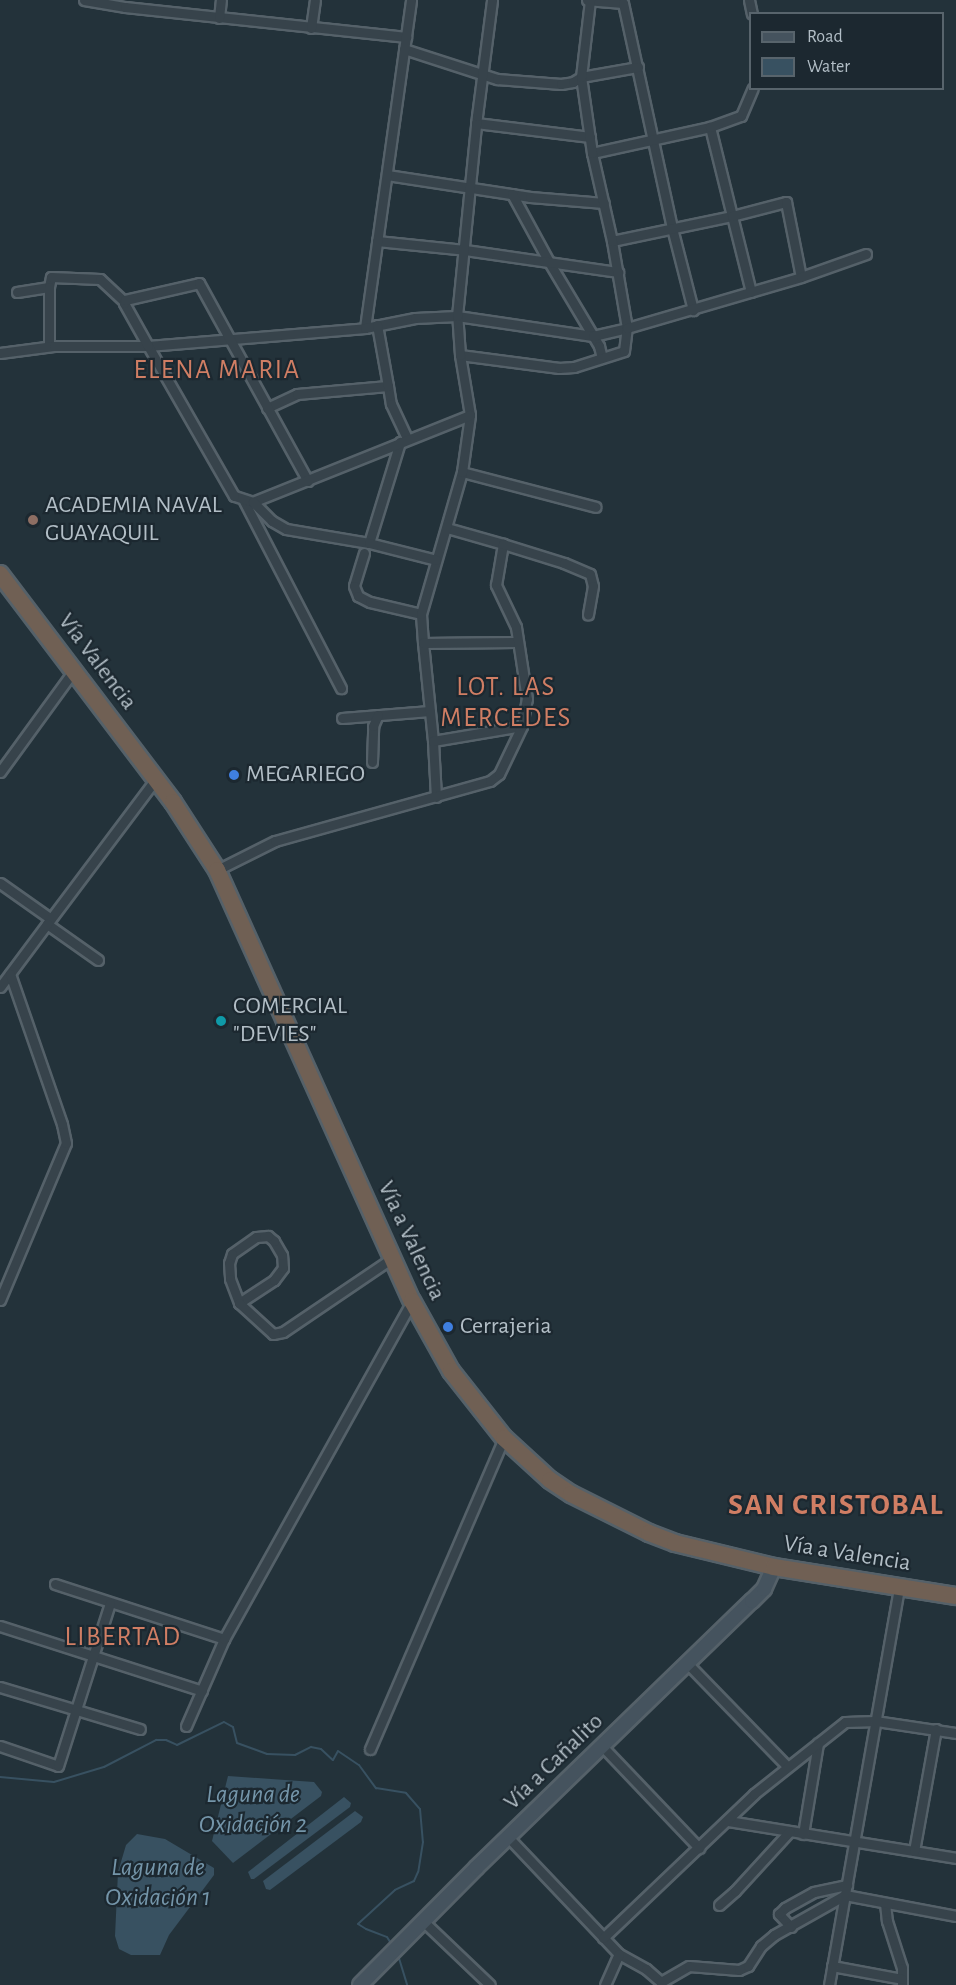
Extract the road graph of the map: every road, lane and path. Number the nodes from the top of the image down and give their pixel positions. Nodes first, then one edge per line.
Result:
1 (84, 0) edge
2 (220, 0) edge
3 (315, 0) edge
4 (411, 0) edge
5 (492, 0) edge
6 (589, 0) edge
7 (125, 4) edge
8 (219, 18) junction
9 (311, 28) junction
10 (406, 37) junction
11 (405, 49) junction
12 (638, 67) junction
13 (482, 72) junction
14 (580, 77) junction
15 (752, 90) edge
16 (476, 123) junction
17 (710, 127) junction
18 (590, 137) junction
19 (652, 138) junction
20 (592, 153) junction
21 (387, 175) junction
22 (471, 188) junction
23 (512, 194) junction
24 (604, 203) junction
25 (732, 216) junction
26 (672, 228) junction
27 (377, 241) junction
28 (612, 241) junction
29 (465, 250) junction
30 (866, 254) dead end
31 (549, 262) junction
32 (618, 272) junction
33 (801, 277) junction
34 (49, 287) junction
35 (17, 292) dead end
36 (751, 292) junction
37 (124, 301) junction
38 (693, 310) junction
39 (457, 316) junction
40 (377, 325) junction
41 (365, 327) junction
42 (627, 328) junction
43 (592, 336) junction
44 (228, 337) junction
45 (49, 346) junction
46 (148, 346) junction
47 (0, 353) edge
48 (460, 355) junction
49 (602, 358) junction
50 (388, 386) junction
51 (267, 408) junction
52 (470, 416) junction
53 (404, 441) junction
54 (462, 472) junction
55 (308, 481) junction
56 (248, 502) junction
57 (596, 507) dead end
58 (254, 522) junction
59 (447, 528) junction
60 (286, 529) junction
61 (369, 543) junction
62 (503, 544) junction
63 (364, 553) dead end
64 (436, 560) junction
65 (0, 574) edge
66 (421, 614) junction
67 (588, 615) dead end
68 (516, 642) junction
69 (423, 643) junction
70 (74, 670) junction
71 (341, 688) dead end
72 (430, 711) junction
73 (378, 716) junction
74 (342, 718) dead end
75 (522, 726) junction
76 (433, 741) junction
77 (372, 762) dead end
78 (0, 772) edge
79 (156, 779) junction
80 (436, 797) junction
81 (217, 870) junction
82 (0, 884) edge
83 (49, 921) junction
84 (98, 960) dead end
85 (3, 980) edge
86 (391, 1259) junction
87 (0, 1300) edge
88 (412, 1301) junction
89 (239, 1303) junction
90 (504, 1438) junction
91 (774, 1567) junction
92 (55, 1584) dead end
93 (899, 1588) junction
94 (956, 1596) edge
95 (110, 1603) junction
96 (0, 1626) edge
97 (224, 1639) junction
98 (94, 1656) junction
99 (688, 1664) junction
100 (0, 1687) edge
101 (201, 1691) junction
102 (78, 1712) junction
103 (876, 1721) junction
104 (186, 1726) dead end
105 (140, 1729) dead end
106 (936, 1730) junction
107 (956, 1733) edge
108 (818, 1743) junction
109 (0, 1746) edge
110 (602, 1746) junction
111 (370, 1749) dead end
112 (787, 1766) junction
113 (728, 1821) junction
114 (790, 1832) junction
115 (803, 1834) junction
116 (508, 1837) junction
117 (856, 1841) junction
118 (699, 1848) junction
119 (914, 1851) junction
120 (956, 1858) edge
121 (846, 1890) junction
122 (885, 1903) junction
123 (718, 1905) dead end
124 (956, 1916) edge
125 (424, 1922) junction
126 (791, 1927) junction
127 (603, 1938) junction
128 (619, 1954) junction
129 (832, 1966) junction
130 (902, 1982) edge
131 (661, 1984) edge
132 (360, 1985) edge
133 (490, 1985) edge
134 (605, 1985) edge
135 (829, 1985) edge

1 - 7 street
2 - 8 street
3 - 9 street
4 - 10 street
5 - 13 street
6 - 12 street
6 - 14 street
7 - 8 street
8 - 9 street
9 - 10 street
10 - 11 street
11 - 13 street
11 - 21 street
12 - 14 street
12 - 19 street
13 - 14 street
13 - 16 street
14 - 18 street
15 - 17 street
16 - 18 street
16 - 22 street
17 - 19 street
17 - 25 street
18 - 20 street
19 - 20 street
19 - 26 street
20 - 24 street
21 - 22 street
21 - 27 street
22 - 23 street
22 - 29 street
23 - 24 street
23 - 31 street
24 - 28 street
25 - 26 street
25 - 33 street
25 - 36 street
26 - 28 street
26 - 38 street
27 - 29 street
27 - 41 street
28 - 32 street
29 - 31 street
29 - 39 street
30 - 33 street
31 - 32 street
31 - 43 street
32 - 42 street
33 - 36 street
34 - 35 street
34 - 37 street
34 - 45 street
36 - 38 street
37 - 44 street
37 - 46 street
38 - 42 street
39 - 40 street
39 - 43 street
39 - 48 street
40 - 41 street
40 - 50 street
41 - 44 street
42 - 43 street
42 - 49 street
43 - 49 street
44 - 46 street
44 - 51 street
45 - 46 street
45 - 47 street
46 - 56 street
48 - 49 street
48 - 52 street
50 - 51 street
50 - 53 street
51 - 55 street
52 - 53 street
52 - 54 street
53 - 55 street
53 - 61 street
54 - 57 street
54 - 59 street
55 - 56 street
56 - 58 street
56 - 60 street
58 - 60 street
58 - 71 street
59 - 62 street
59 - 64 street
60 - 61 street
61 - 64 street
62 - 67 street
62 - 68 street
63 - 66 street
64 - 66 street
65 - 70 highway, Vía Valencia
66 - 69 street
68 - 69 street
68 - 75 street
69 - 72 street
70 - 78 street
70 - 79 highway, Vía Valencia
72 - 73 street
72 - 76 street
73 - 74 street
73 - 77 street
75 - 76 street
75 - 80 street
76 - 80 street
79 - 81 highway, Vía a Valencia
79 - 83 street
80 - 81 street
81 - 86 highway, Vía a Valencia
82 - 83 street
83 - 84 street
83 - 85 street
85 - 87 street
86 - 88 highway, Vía a Valencia
86 - 89 street
88 - 90 highway, Vía a Valencia
88 - 97 street
89 - 89 street
90 - 91 highway, Vía a Valencia
90 - 111 street
91 - 93 highway, Vía a Valencia
91 - 99 main road, Vía a Cañalito
92 - 95 street
93 - 94 highway, Vía a Valencia
93 - 103 street
95 - 97 street
95 - 98 street
96 - 98 street
97 - 101 street
98 - 101 street
98 - 102 street
99 - 110 main road, Vía a Cañalito
99 - 112 street
100 - 102 street
101 - 104 street
102 - 105 street
102 - 109 street
103 - 106 street
103 - 108 street
103 - 117 street
106 - 107 street
106 - 119 street
108 - 112 street
108 - 115 street
110 - 116 main road, Vía a Cañalito
110 - 118 street
112 - 113 street
113 - 114 street
113 - 118 street
114 - 115 street
114 - 123 street
115 - 117 street
116 - 125 main road, Vía a Cañalito
116 - 127 street
117 - 119 street
117 - 121 street
118 - 127 street
119 - 120 street
121 - 122 street
121 - 126 street
121 - 126 street
121 - 129 street
122 - 124 street
122 - 130 street
125 - 132 main road, Vía a Cañalito
125 - 133 street
126 - 131 street
127 - 128 street
128 - 131 street
128 - 134 street
129 - 130 street
129 - 135 street

